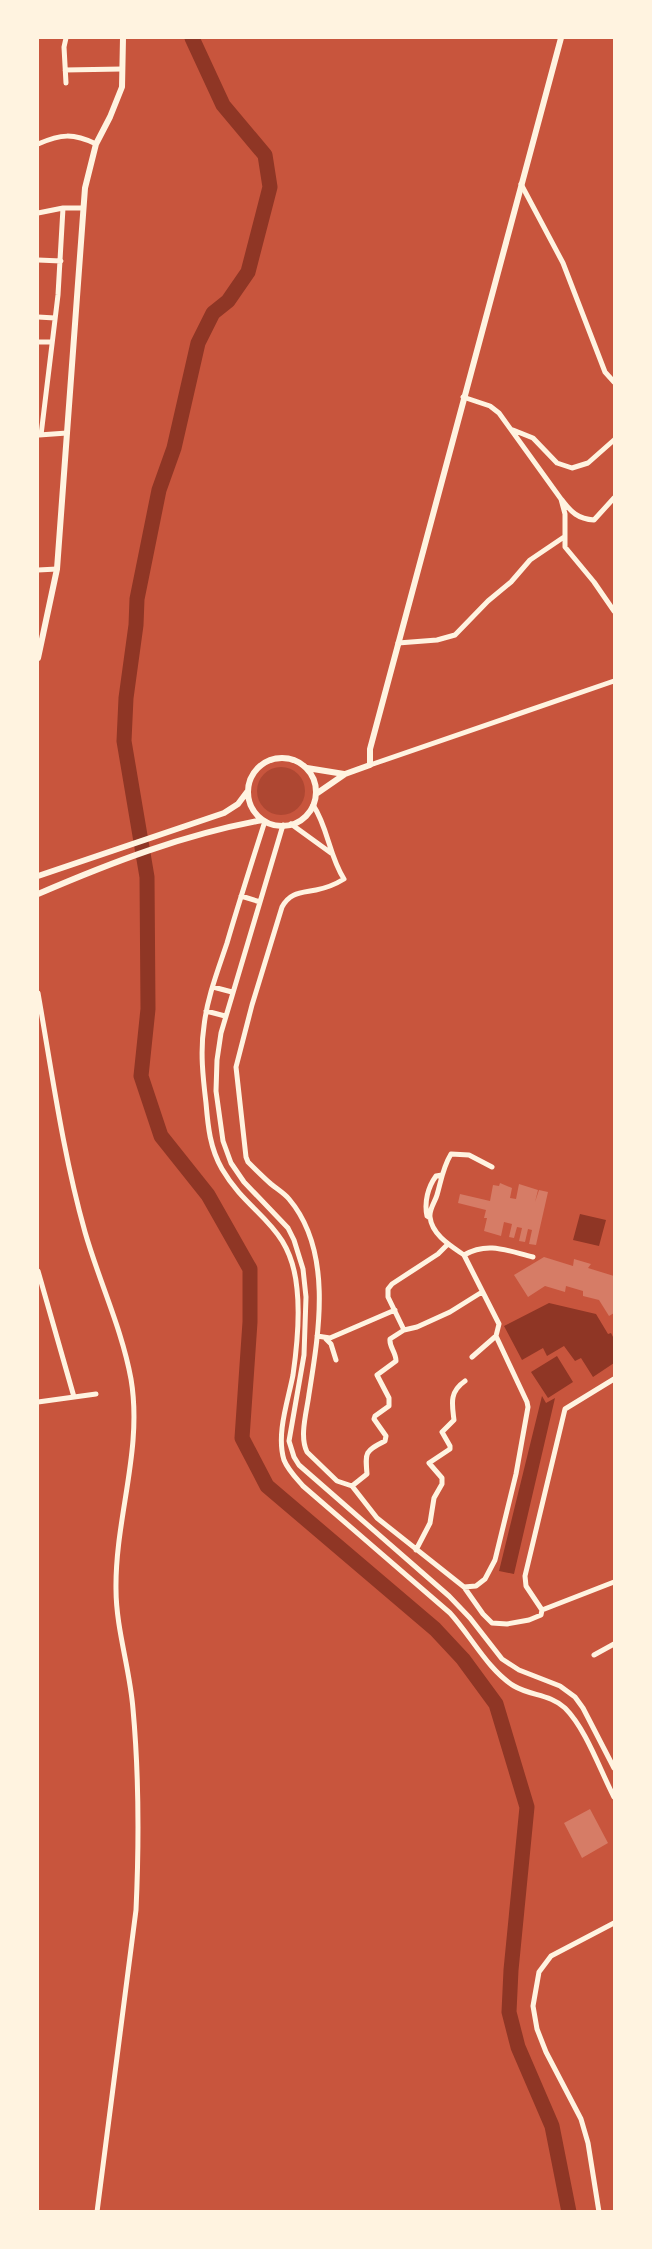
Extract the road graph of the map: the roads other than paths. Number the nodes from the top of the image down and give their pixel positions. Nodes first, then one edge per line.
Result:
1 (66, 38) edge
2 (123, 38) edge
3 (561, 38) edge
4 (122, 69) junction
5 (65, 70) junction
6 (66, 84) dead end
7 (38, 144) edge
8 (96, 144) junction
9 (521, 184) junction
10 (63, 208) junction
11 (82, 208) junction
12 (38, 213) edge
13 (38, 260) edge
14 (61, 261) junction
15 (38, 317) edge
16 (55, 318) junction
17 (38, 342) edge
18 (51, 342) junction
19 (615, 382) edge
20 (38, 397) edge
21 (45, 397) junction
22 (463, 397) junction
23 (511, 430) junction
24 (67, 433) junction
25 (39, 435) edge
26 (615, 440) edge
27 (615, 498) edge
28 (561, 499) junction
29 (564, 537) junction
30 (57, 569) junction
31 (38, 570) edge
32 (615, 611) edge
33 (398, 643) junction
34 (38, 658) edge
35 (615, 681) edge
36 (370, 765) junction
37 (306, 767) junction
38 (345, 774) junction
39 (247, 792) junction
40 (316, 794) junction
41 (313, 805) junction
42 (264, 820) junction
43 (287, 825) junction
44 (332, 853) junction
45 (38, 876) edge
46 (38, 894) edge
47 (241, 896) junction
48 (260, 902) junction
49 (213, 987) junction
50 (38, 993) edge
51 (232, 993) junction
52 (206, 1011) junction
53 (225, 1017) junction
54 (492, 1167) dead end
55 (448, 1244) junction
56 (464, 1255) junction
57 (533, 1257) dead end
58 (38, 1271) edge
59 (482, 1292) junction
60 (394, 1310) junction
61 (404, 1330) junction
62 (317, 1336) junction
63 (496, 1336) junction
64 (326, 1339) junction
65 (472, 1357) dead end
66 (336, 1360) dead end
67 (615, 1379) edge
68 (465, 1382) dead end
69 (96, 1394) dead end
70 (74, 1397) junction
71 (38, 1402) edge
72 (352, 1486) junction
73 (416, 1550) junction
74 (615, 1582) edge
75 (465, 1587) junction
76 (542, 1610) junction
77 (615, 1644) edge
78 (594, 1655) dead end
79 (614, 1766) edge
80 (601, 1771) junction
81 (615, 1797) edge
82 (615, 1923) edge
83 (97, 2211) edge
84 (599, 2211) edge

1 - 5 street
2 - 4 street
3 - 9 street
4 - 5 street
4 - 8 street
5 - 6 street
7 - 8 street
8 - 11 street
9 - 19 street
9 - 22 street
10 - 11 street
10 - 12 street
10 - 14 street
11 - 24 street
13 - 14 street
14 - 16 street
15 - 16 street
16 - 18 street
17 - 18 street
18 - 21 street
20 - 21 street
21 - 25 street
22 - 23 street
22 - 33 street
23 - 26 street
23 - 28 street
24 - 25 street
24 - 30 street
27 - 28 street
28 - 29 street
29 - 32 street
29 - 33 street
30 - 31 street
30 - 34 street
33 - 36 street
35 - 36 street
36 - 38 street
37 - 38 street
37 - 39 street
37 - 40 street
38 - 40 street
39 - 42 street
39 - 45 street
40 - 41 street
41 - 43 street
41 - 44 street
42 - 43 street
42 - 46 street
42 - 47 street
43 - 44 street
43 - 48 street
44 - 62 street
47 - 48 street
47 - 49 street
48 - 51 street
49 - 51 street
49 - 52 street
50 - 83 street
51 - 53 street
52 - 53 street
52 - 80 street
53 - 79 street
54 - 55 street
55 - 56 street
55 - 60 street
56 - 57 street
56 - 59 street
58 - 70 street
59 - 61 street
59 - 63 street
60 - 61 street
60 - 64 street
61 - 72 street
62 - 64 street
62 - 72 street
63 - 65 street
63 - 75 street
64 - 66 street
67 - 76 street
68 - 73 street
69 - 70 street
70 - 71 street
72 - 73 street
73 - 75 street
74 - 76 street
75 - 76 street
77 - 78 street
79 - 80 street
80 - 81 street
82 - 84 street

